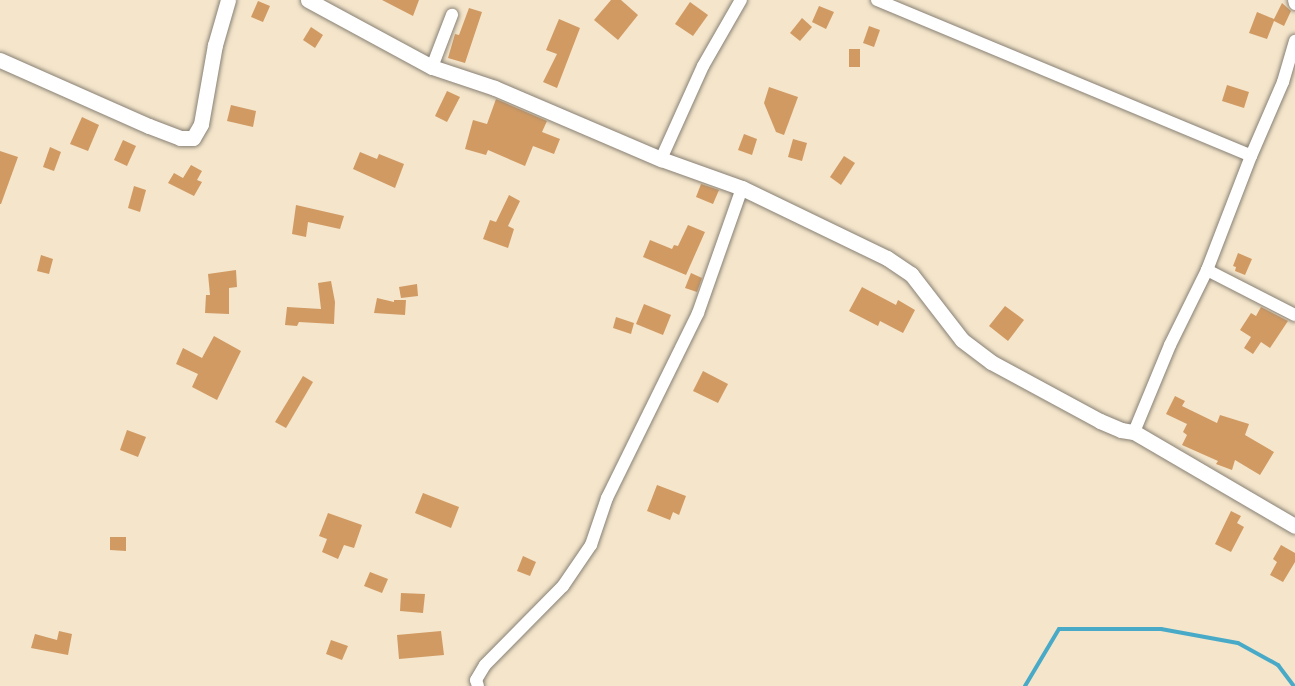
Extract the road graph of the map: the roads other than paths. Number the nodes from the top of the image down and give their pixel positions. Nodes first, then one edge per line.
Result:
1 (228, 0) edge
2 (308, 0) edge
3 (741, 0) edge
4 (877, 0) edge
5 (452, 15) dead end
6 (1295, 41) edge
7 (0, 60) edge
8 (432, 67) junction
9 (1251, 156) junction
10 (662, 159) junction
11 (742, 188) junction
12 (1208, 270) junction
13 (1295, 315) edge
14 (1134, 432) junction
15 (1295, 526) edge
16 (478, 686) edge

1 - 7 street
2 - 8 street
3 - 10 street
4 - 9 street
5 - 8 street
6 - 9 street
8 - 10 street
9 - 12 street
10 - 11 street
11 - 14 street
11 - 16 street
12 - 13 street
12 - 14 street
14 - 15 street

